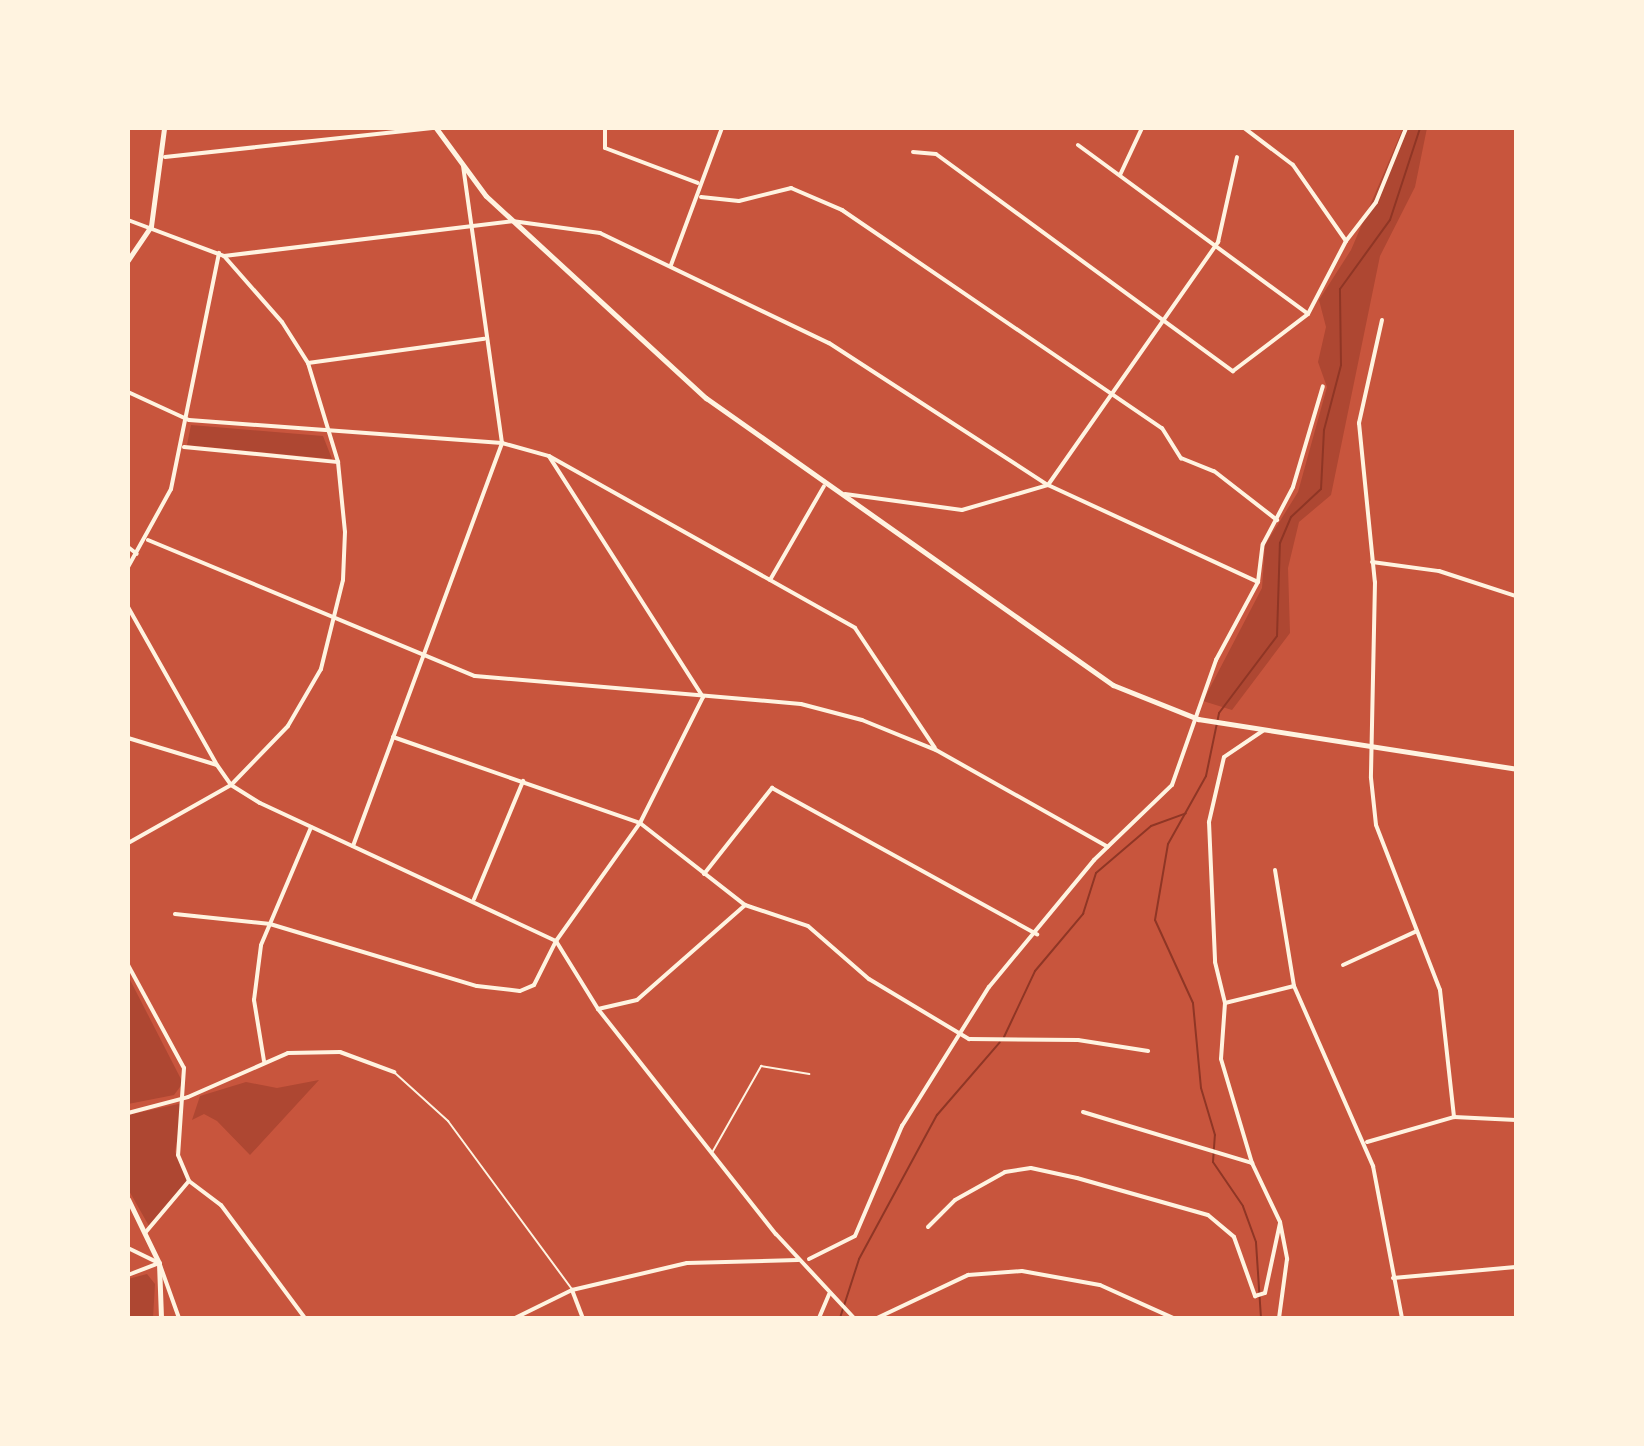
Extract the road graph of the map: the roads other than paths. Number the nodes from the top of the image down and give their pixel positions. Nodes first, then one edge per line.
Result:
1 (164, 128) edge
2 (434, 128) edge
3 (605, 128) edge
4 (722, 128) edge
5 (1142, 128) edge
6 (1244, 128) edge
7 (1406, 128) edge
8 (1078, 145) dead end
9 (913, 152) dead end
10 (165, 157) junction
11 (1237, 157) dead end
12 (463, 164) junction
13 (1120, 175) junction
14 (698, 183) junction
15 (701, 197) junction
16 (128, 220) edge
17 (512, 221) junction
18 (151, 226) junction
19 (471, 226) junction
20 (1346, 241) junction
21 (1218, 242) junction
22 (222, 255) junction
23 (128, 260) edge
24 (671, 265) junction
25 (1308, 314) junction
26 (1159, 320) junction
27 (1382, 320) dead end
28 (485, 339) junction
29 (308, 363) junction
30 (1323, 386) dead end
31 (128, 392) edge
32 (1107, 396) junction
33 (189, 420) junction
34 (329, 432) junction
35 (502, 443) junction
36 (184, 447) junction
37 (549, 456) junction
38 (338, 462) junction
39 (1048, 485) junction
40 (824, 486) junction
41 (831, 491) junction
42 (1277, 520) junction
43 (148, 540) junction
44 (128, 547) edge
45 (137, 554) junction
46 (1372, 562) junction
47 (128, 567) edge
48 (770, 580) junction
49 (1258, 582) junction
50 (1516, 596) edge
51 (128, 607) edge
52 (335, 617) junction
53 (423, 656) junction
54 (703, 697) junction
55 (1198, 719) junction
56 (1264, 730) junction
57 (393, 737) junction
58 (128, 738) edge
59 (1372, 747) junction
60 (936, 750) junction
61 (217, 765) junction
62 (1516, 769) edge
63 (523, 781) junction
64 (231, 785) junction
65 (640, 823) junction
66 (311, 827) junction
67 (128, 843) edge
68 (353, 846) junction
69 (1108, 847) junction
70 (1275, 870) dead end
71 (704, 874) junction
72 (474, 899) junction
73 (745, 905) junction
74 (175, 914) dead end
75 (270, 924) junction
76 (1418, 931) junction
77 (1037, 934) junction
78 (556, 941) junction
79 (128, 965) edge
80 (1343, 965) dead end
81 (1294, 986) junction
82 (1225, 1003) junction
83 (598, 1009) junction
84 (961, 1034) junction
85 (1148, 1051) dead end
86 (264, 1061) junction
87 (394, 1072) joint
88 (809, 1074) dead end
89 (188, 1097) junction
90 (1083, 1112) dead end
91 (128, 1113) edge
92 (1454, 1117) junction
93 (1516, 1120) edge
94 (1365, 1143) junction
95 (713, 1152) junction
96 (1252, 1163) junction
97 (189, 1181) junction
98 (128, 1199) edge
99 (1280, 1222) junction
100 (928, 1227) dead end
101 (145, 1233) junction
102 (128, 1248) edge
103 (809, 1259) dead end
104 (798, 1260) junction
105 (159, 1263) junction
106 (1516, 1267) edge
107 (128, 1275) edge
108 (1393, 1278) junction
109 (572, 1290) junction
110 (829, 1294) junction
111 (161, 1318) edge
112 (179, 1318) edge
113 (305, 1318) edge
114 (515, 1318) edge
115 (583, 1318) edge
116 (819, 1318) edge
117 (853, 1318) edge
118 (877, 1318) edge
119 (1173, 1318) edge
120 (1279, 1318) edge
121 (1402, 1318) edge

1 - 10 street
2 - 10 street
2 - 12 street
3 - 14 street
4 - 14 street
5 - 13 street
6 - 20 street
7 - 20 street
8 - 13 street
9 - 26 street
10 - 18 street
11 - 21 street
12 - 17 street
12 - 19 street
13 - 21 street
14 - 15 street
15 - 24 street
15 - 32 street
16 - 18 street
17 - 19 street
17 - 24 street
17 - 40 street
18 - 22 street
18 - 23 street
19 - 22 street
19 - 28 street
20 - 25 street
21 - 25 street
21 - 26 street
22 - 29 street
22 - 33 street
24 - 39 street
25 - 26 street
26 - 32 street
27 - 46 street
28 - 29 street
28 - 35 street
29 - 34 street
30 - 42 street
31 - 33 street
32 - 39 street
32 - 42 street
33 - 34 street
33 - 36 street
34 - 35 street
34 - 38 street
35 - 37 street
35 - 53 street
36 - 38 street
36 - 43 street
37 - 48 street
37 - 54 street
38 - 52 street
39 - 41 street
39 - 49 street
40 - 41 street
40 - 48 street
41 - 55 street
42 - 49 street
43 - 45 street
43 - 52 street
44 - 45 street
45 - 47 street
46 - 50 street
46 - 59 street
48 - 60 street
49 - 55 street
51 - 61 street
52 - 53 street
52 - 64 street
53 - 54 street
53 - 57 street
54 - 60 street
54 - 65 street
55 - 56 street
55 - 69 street
56 - 59 street
56 - 82 street
57 - 63 street
57 - 68 street
58 - 61 street
59 - 62 street
59 - 76 street
60 - 69 street
61 - 64 street
63 - 65 street
63 - 72 street
64 - 66 street
64 - 67 street
65 - 71 street
65 - 78 street
66 - 68 street
66 - 75 street
68 - 72 street
69 - 77 street
70 - 81 street
71 - 73 street
71 - 77 street
72 - 78 street
73 - 83 street
73 - 84 street
74 - 75 street
75 - 78 street
75 - 86 street
76 - 80 street
76 - 92 street
77 - 84 street
78 - 83 street
79 - 89 street
81 - 82 street
81 - 94 street
82 - 96 street
83 - 95 street
84 - 85 street
84 - 103 street
86 - 87 street
86 - 89 street
87 - 109 lane
88 - 95 lane
89 - 91 street
89 - 97 street
90 - 96 street
92 - 93 street
92 - 94 street
94 - 108 street
95 - 104 street
96 - 99 street
97 - 101 street
97 - 113 street
98 - 101 street
99 - 100 street
99 - 120 street
101 - 105 street
102 - 105 street
104 - 109 street
104 - 110 street
105 - 107 street
105 - 111 street
105 - 112 street
106 - 108 street
108 - 121 street
109 - 114 street
109 - 115 street
110 - 116 street
110 - 117 street
118 - 119 street

